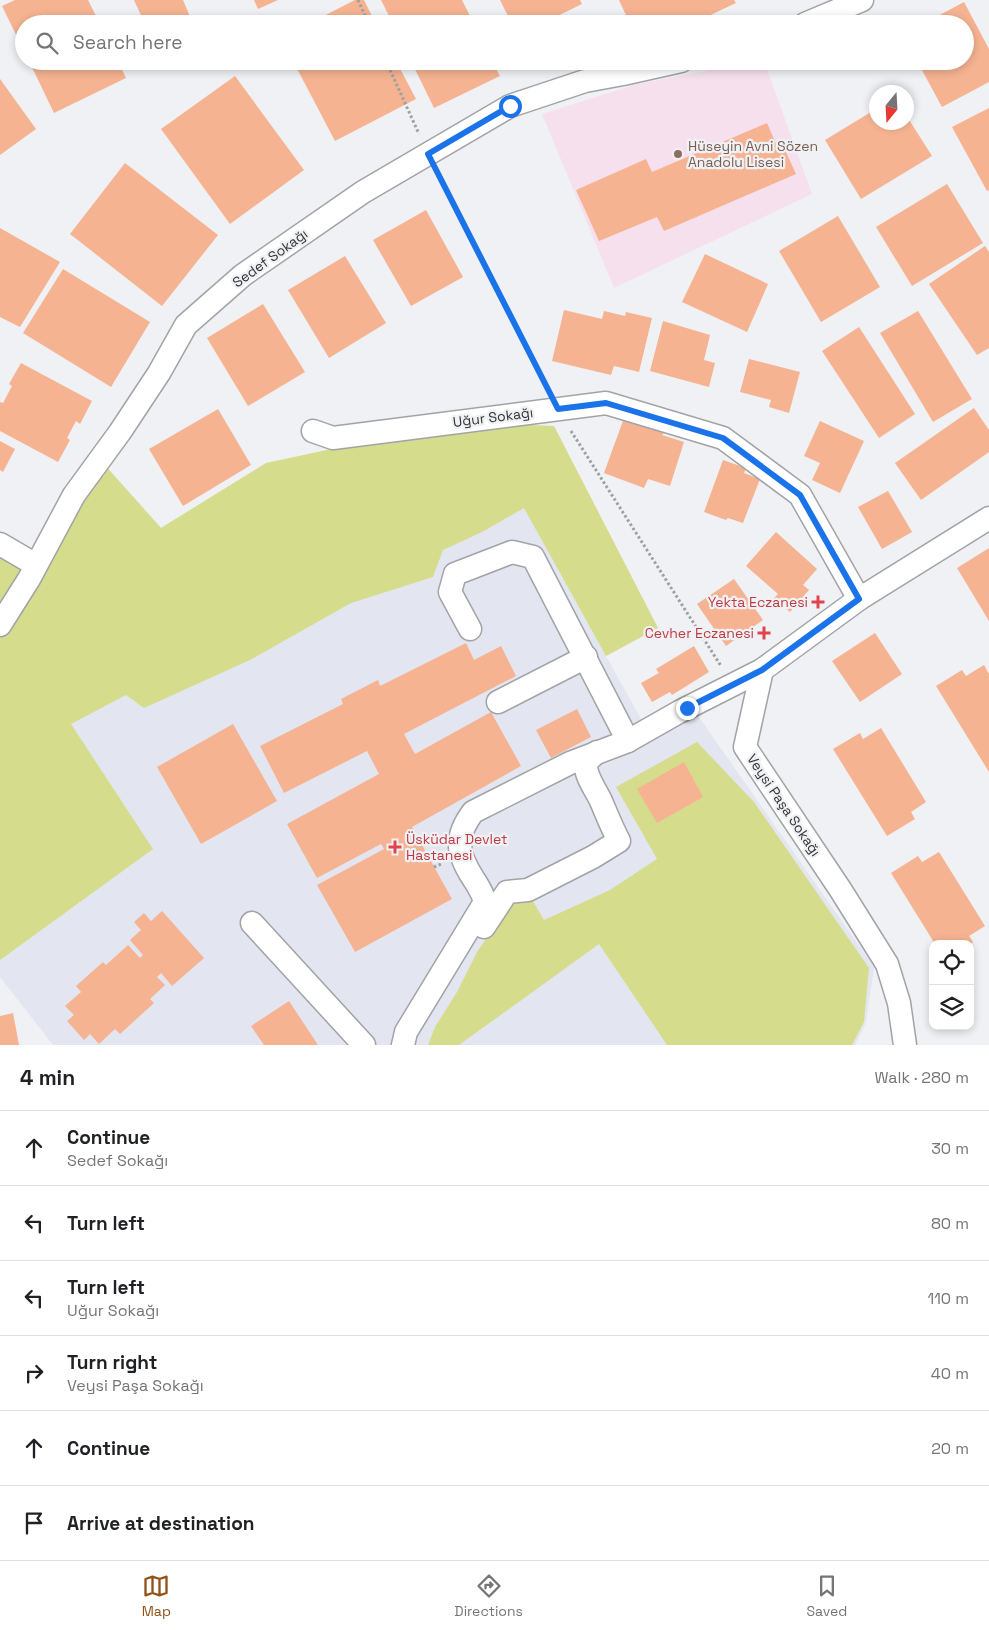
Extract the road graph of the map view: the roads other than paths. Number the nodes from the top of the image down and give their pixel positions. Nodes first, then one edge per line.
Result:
1 (862, 0) edge
2 (827, 15) edge
3 (641, 70) edge
4 (313, 431) dead end
5 (989, 518) edge
6 (0, 544) edge
7 (36, 565) junction
8 (859, 599) junction
9 (0, 625) edge
10 (470, 629) dead end
11 (586, 657) junction
12 (762, 670) junction
13 (498, 702) dead end
14 (628, 741) junction
15 (597, 752) junction
16 (252, 923) dead end
17 (364, 1045) edge
18 (403, 1045) edge
19 (406, 1045) edge
20 (905, 1045) edge

1 - 2 street
3 - 7 street, Sedef Sokağı
4 - 8 street, Uğur Sokağı
5 - 8 street
6 - 7 street
7 - 9 street, Sedef Sokağı
8 - 12 street
10 - 11 street
11 - 13 street
11 - 14 street
12 - 14 street
12 - 20 street, Veysi Paşa Sokağı
14 - 15 street
15 - 18 street
15 - 19 street
16 - 17 street

